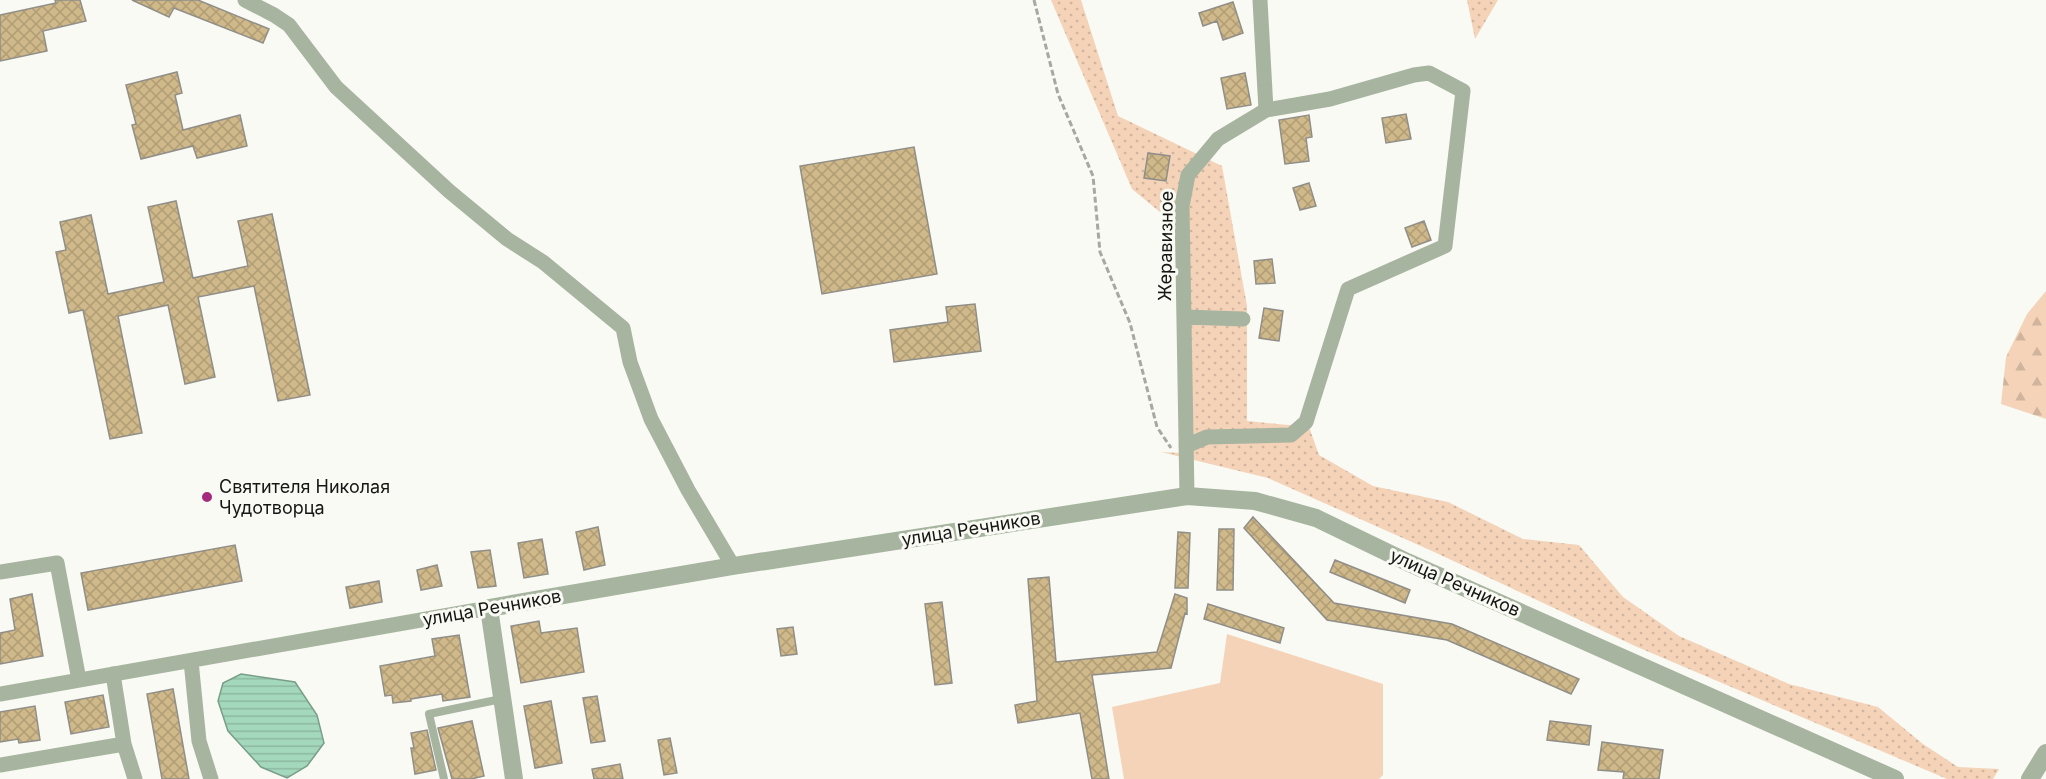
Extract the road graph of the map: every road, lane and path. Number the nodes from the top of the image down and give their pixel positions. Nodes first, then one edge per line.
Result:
1 (245, 0) edge
2 (1034, 0) edge
3 (1260, 0) edge
4 (1266, 110) junction
5 (1184, 317) junction
6 (1243, 319) dead end
7 (1186, 446) junction
8 (1187, 470) junction
9 (1186, 496) junction
10 (733, 566) junction
11 (0, 572) edge
12 (489, 608) junction
13 (191, 661) junction
14 (113, 674) junction
15 (79, 681) junction
16 (0, 694) edge
17 (502, 698) junction
18 (124, 744) junction
19 (2046, 753) edge
20 (0, 765) edge
21 (135, 779) edge
22 (211, 779) edge
23 (444, 779) edge
24 (514, 779) edge
25 (1895, 779) edge
26 (2030, 779) edge

1 - 10 street
2 - 8 path
3 - 4 street
4 - 5 street, Жеравизное
4 - 7 street
5 - 6 street
5 - 7 street, Жеравизное
7 - 8 street, Жеравизное
8 - 9 street, Жеравизное
9 - 10 street, улица Речников
9 - 25 street, улица Речников
10 - 12 street, улица Речников
11 - 15 street
12 - 13 street, улица Речников
12 - 17 street
13 - 14 street, улица Речников
13 - 22 street
14 - 15 street, улица Речников
14 - 18 street
15 - 16 street, улица Речников
17 - 23 lane
17 - 24 street
18 - 20 street
18 - 21 street
19 - 26 street

